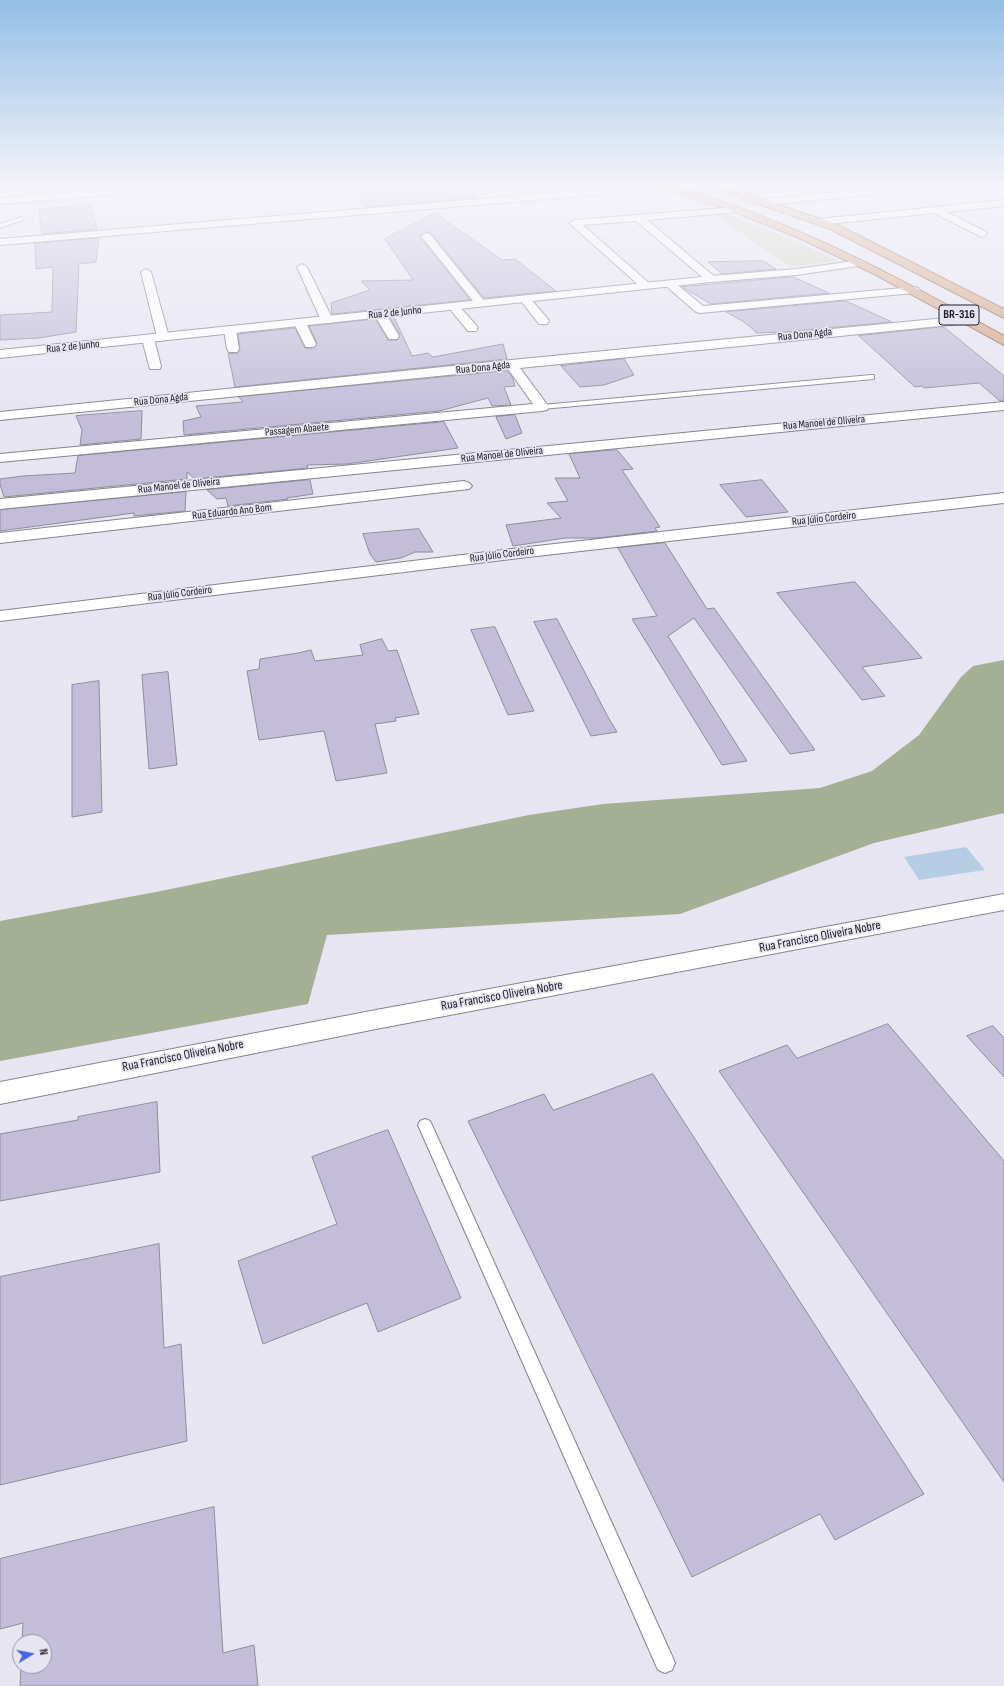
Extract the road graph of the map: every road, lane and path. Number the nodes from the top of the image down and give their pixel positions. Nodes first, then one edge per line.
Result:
1 (447, 263) edge
2 (619, 263) edge
3 (691, 263) edge
4 (861, 263) joint
5 (905, 263) edge
6 (302, 266) dead end
7 (146, 272) dead end
8 (711, 279) junction
9 (670, 284) junction
10 (646, 286) junction
11 (914, 290) junction
12 (525, 300) junction
13 (480, 304) junction
14 (454, 307) junction
15 (380, 314) junction
16 (1004, 314) edge
17 (326, 320) junction
18 (966, 320) junction
19 (543, 321) dead end
20 (300, 323) junction
21 (472, 328) dead end
22 (230, 330) junction
23 (393, 336) dead end
24 (163, 337) junction
25 (148, 339) junction
26 (1004, 341) edge
27 (310, 344) dead end
28 (233, 349) dead end
29 (0, 354) edge
30 (511, 364) junction
31 (155, 366) dead end
32 (871, 377) dead end
33 (1004, 406) edge
34 (542, 407) junction
35 (0, 416) edge
36 (0, 458) edge
37 (464, 486) dead end
38 (1004, 498) edge
39 (0, 504) edge
40 (0, 538) edge
41 (0, 616) edge
42 (1004, 902) edge
43 (0, 1093) edge
44 (425, 1125) dead end
45 (665, 1663) dead end

1 - 13 street
2 - 10 street
3 - 8 street
4 - 8 street, Rua 2 de Junho
4 - 11 highway, BR-316
5 - 16 highway, BR-316
6 - 17 street
7 - 24 street
8 - 9 street, Rua 2 de Junho
9 - 10 street, Rua 2 de Junho
9 - 11 street
10 - 12 street, Rua 2 de Junho
11 - 18 highway, BR-316
12 - 13 street, Rua 2 de Junho
12 - 19 street
13 - 14 street, Rua 2 de Junho
14 - 15 street, Rua 2 de Junho
14 - 21 street
15 - 17 street, Rua 2 de Junho
15 - 23 street
17 - 20 street, Rua 2 de Junho
18 - 26 highway, BR-316
18 - 30 street, Rua Dona Agda
20 - 22 street, Rua 2 de Junho
20 - 27 street
22 - 24 street, Rua 2 de Junho
22 - 28 street
24 - 25 street, Rua 2 de Junho
25 - 29 street, Rua 2 de Junho
25 - 31 street
30 - 34 street
30 - 35 street, Rua Dona Agda
32 - 34 lane
33 - 39 street, Rua Manoel de Oliveira
34 - 36 street, Passagem Abaete
37 - 40 street, Rua Eduardo Ano Bom
38 - 41 street, Rua Júlio Cordeiro
42 - 43 street, Rua Francisco Oliveira Nobre
44 - 45 lane

